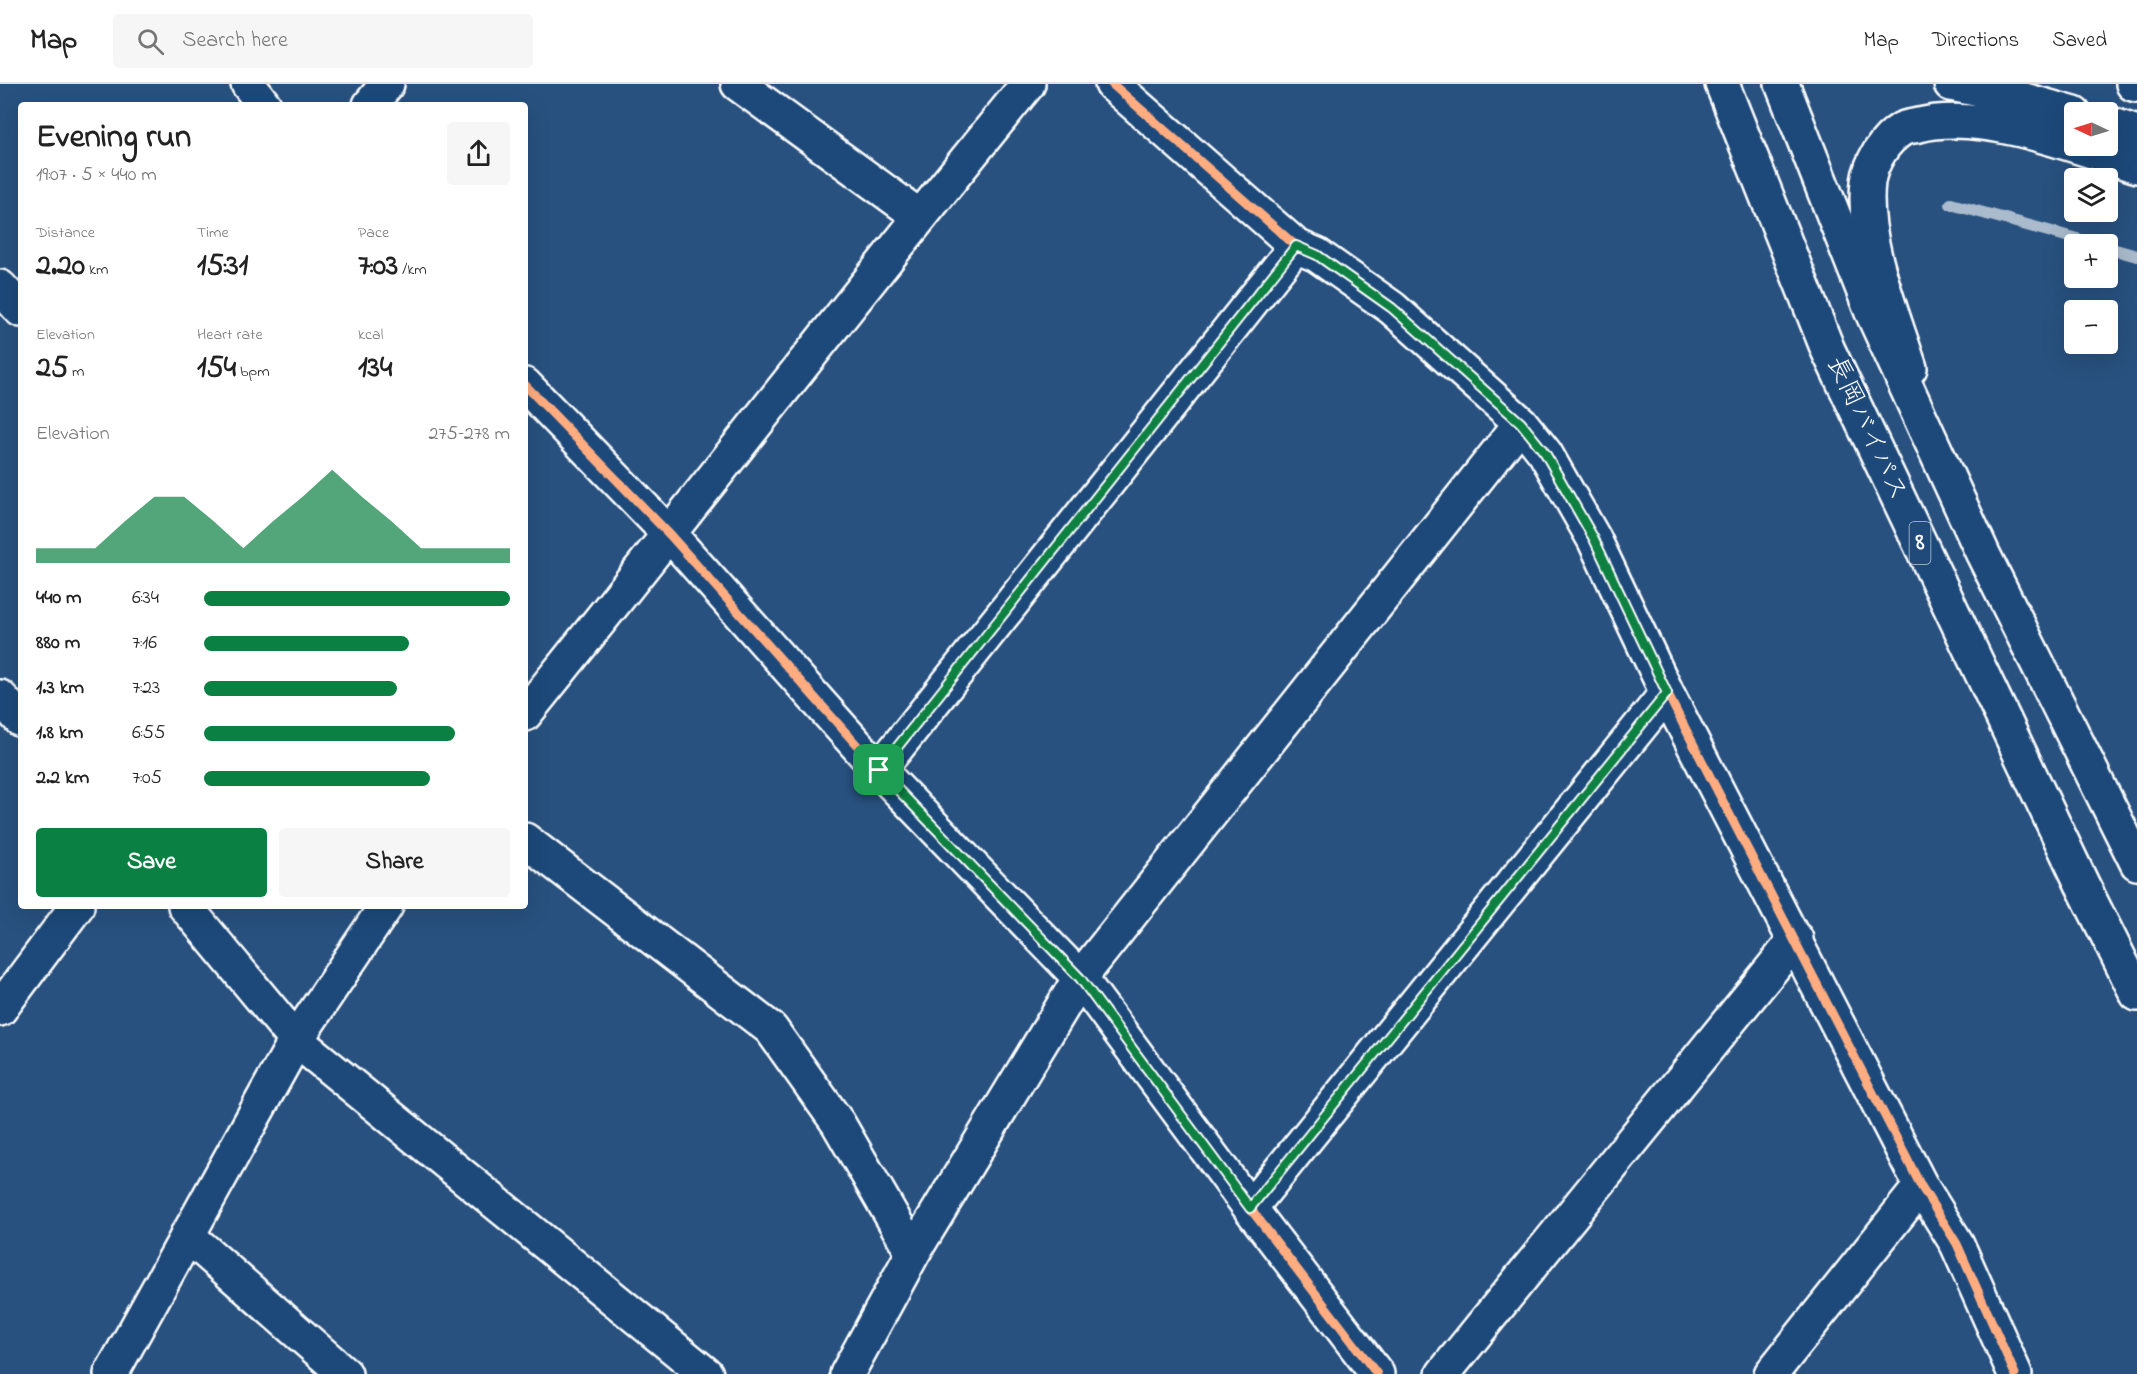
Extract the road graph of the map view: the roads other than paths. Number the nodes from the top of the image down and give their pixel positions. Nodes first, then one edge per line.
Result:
1 (248, 84) edge
2 (387, 84) edge
3 (738, 84) edge
4 (1028, 84) edge
5 (1112, 84) edge
6 (1722, 84) edge
7 (1782, 84) edge
8 (1951, 84) edge
9 (262, 102) edge
10 (372, 102) edge
11 (2064, 111) edge
12 (2118, 126) edge
13 (2137, 133) edge
14 (2137, 166) edge
15 (919, 216) junction
16 (1296, 246) junction
17 (0, 287) edge
18 (18, 307) edge
19 (528, 389) edge
20 (1521, 423) junction
21 (1938, 457) junction
22 (670, 535) junction
23 (1667, 693) junction
24 (0, 697) edge
25 (528, 710) edge
26 (18, 717) edge
27 (879, 770) junction
28 (528, 842) edge
29 (2137, 863) edge
30 (75, 909) edge
31 (187, 909) edge
32 (384, 909) edge
33 (1796, 939) junction
34 (1080, 978) junction
35 (2137, 994) edge
36 (0, 1009) edge
37 (296, 1040) junction
38 (1921, 1186) junction
39 (1250, 1208) junction
40 (187, 1235) junction
41 (913, 1254) junction
42 (111, 1374) edge
43 (345, 1374) edge
44 (706, 1374) edge
45 (847, 1374) edge
46 (1377, 1374) edge
47 (1443, 1374) edge
48 (1770, 1374) edge
49 (2015, 1374) edge

1 - 9 main road
2 - 10 main road
3 - 15 main road
4 - 15 main road
5 - 16 main road
6 - 35 main road, 長岡バイパス / 8
7 - 21 main road, 長岡バイパス / 8
8 - 11 main road
12 - 13 main road
14 - 21 main road
15 - 22 main road
16 - 20 main road
16 - 27 main road
17 - 18 main road
19 - 22 main road
20 - 23 main road
20 - 34 main road
21 - 29 main road, 長岡バイパス / 8
22 - 25 main road
22 - 27 main road
23 - 33 main road
23 - 39 main road
24 - 26 main road
27 - 34 main road
28 - 41 main road
30 - 36 main road
31 - 37 main road
32 - 37 main road
33 - 38 main road
33 - 47 main road
34 - 39 main road
34 - 41 main road
37 - 40 main road
37 - 44 main road
38 - 48 main road
38 - 49 main road
39 - 46 main road
40 - 42 main road
40 - 43 main road
41 - 45 main road

